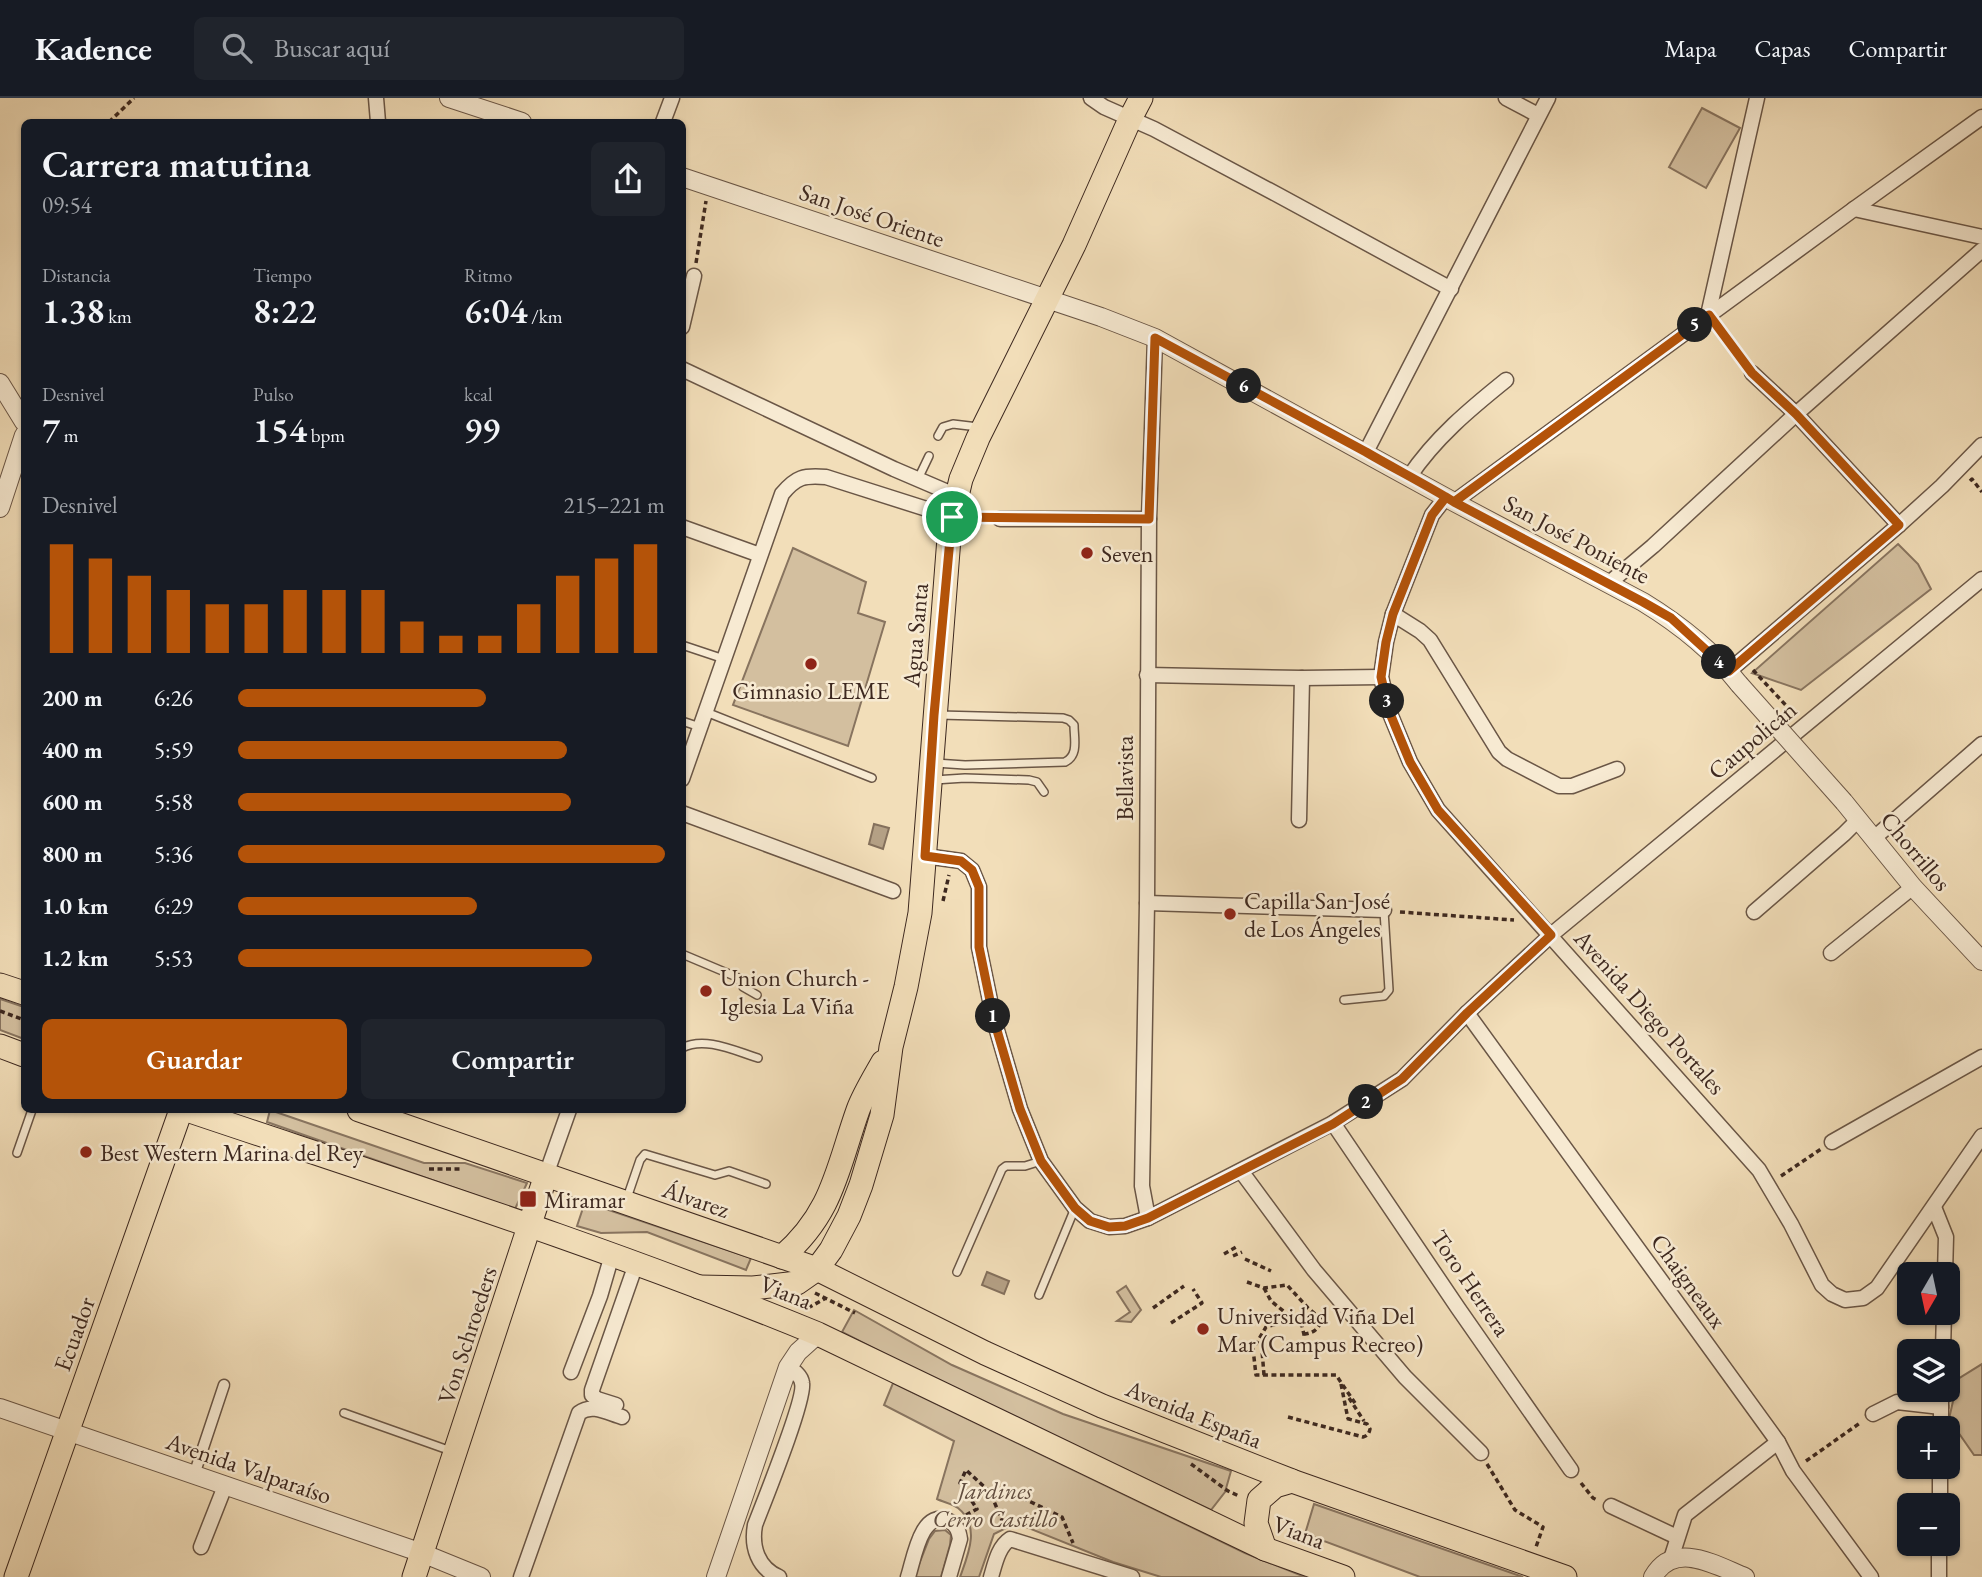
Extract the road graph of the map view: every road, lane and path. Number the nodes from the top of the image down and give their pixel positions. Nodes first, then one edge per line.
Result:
1 (134, 98) edge
2 (376, 98) edge
3 (449, 98) edge
4 (672, 98) edge
5 (1091, 98) edge
6 (1141, 98) edge
7 (1506, 98) edge
8 (1548, 98) edge
9 (1757, 98) edge
10 (1538, 115) junction
11 (1982, 117) edge
12 (113, 119) edge
13 (378, 119) edge
14 (513, 119) edge
15 (664, 119) edge
16 (1130, 119) junction
17 (686, 178) edge
18 (708, 186) junction
19 (1854, 209) junction
20 (1982, 237) edge
21 (1982, 250) edge
22 (694, 276) joint
23 (1451, 289) junction
24 (1046, 299) junction
25 (686, 310) edge
26 (1709, 315) junction
27 (1155, 338) junction
28 (686, 371) edge
29 (1752, 373) joint
30 (1506, 380) dead end
31 (0, 383) edge
32 (1796, 414) junction
33 (21, 417) edge
34 (982, 428) junction
35 (939, 436) dead end
36 (21, 444) edge
37 (1982, 445) edge
38 (1366, 452) junction
39 (929, 456) dead end
40 (1409, 477) junction
41 (918, 480) junction
42 (1450, 499) junction
43 (954, 507) junction
44 (0, 508) edge
45 (1000, 519) dead end
46 (1149, 519) junction
47 (1899, 525) junction
48 (686, 528) edge
49 (760, 555) junction
50 (1982, 579) edge
51 (1608, 584) junction
52 (1393, 614) junction
53 (686, 646) edge
54 (724, 659) junction
55 (1147, 675) junction
56 (1381, 677) junction
57 (1302, 678) junction
58 (1734, 678) junction
59 (706, 712) junction
60 (934, 715) junction
61 (686, 722) edge
62 (700, 727) junction
63 (1982, 744) edge
64 (686, 767) edge
65 (1617, 769) dead end
66 (931, 771) junction
67 (872, 778) dead end
68 (1044, 792) dead end
69 (1844, 802) joint
70 (686, 814) edge
71 (1299, 820) dead end
72 (1858, 820) junction
73 (1874, 839) junction
74 (925, 856) junction
75 (1913, 887) junction
76 (893, 891) dead end
77 (1147, 903) junction
78 (1384, 910) joint
79 (1754, 912) dead end
80 (1412, 914) dead end
81 (1503, 919) dead end
82 (1551, 935) junction
83 (1831, 953) dead end
84 (686, 956) edge
85 (1981, 956) edge
86 (0, 985) edge
87 (21, 992) edge
88 (757, 995) dead end
89 (1344, 1000) dead end
90 (0, 1011) edge
91 (1467, 1013) junction
92 (21, 1019) edge
93 (0, 1046) edge
94 (686, 1046) edge
95 (891, 1047) junction
96 (21, 1054) edge
97 (1982, 1057) edge
98 (758, 1058) dead end
99 (31, 1113) edge
100 (180, 1113) edge
101 (196, 1113) edge
102 (368, 1113) edge
103 (568, 1113) edge
104 (1333, 1124) junction
105 (1982, 1136) edge
106 (1832, 1142) joint
107 (18, 1153) dead end
108 (1041, 1161) junction
109 (425, 1169) dead end
110 (473, 1169) dead end
111 (1241, 1171) junction
112 (546, 1175) junction
113 (766, 1184) dead end
114 (1768, 1185) junction
115 (626, 1202) junction
116 (1934, 1207) junction
117 (1075, 1208) junction
118 (1148, 1218) junction
119 (531, 1226) junction
120 (1238, 1246) dead end
121 (1242, 1252) dead end
122 (1224, 1254) dead end
123 (612, 1255) junction
124 (1233, 1256) dead end
125 (782, 1257) junction
126 (1245, 1259) dead end
127 (1945, 1262) edge
128 (636, 1264) junction
129 (817, 1269) junction
130 (1271, 1270) dead end
131 (957, 1272) dead end
132 (1247, 1282) dead end
133 (1184, 1286) dead end
134 (699, 1287) junction
135 (1265, 1288) junction
136 (1194, 1289) dead end
137 (1039, 1295) dead end
138 (1153, 1308) dead end
139 (1287, 1314) junction
140 (1171, 1323) dead end
141 (818, 1334) junction
142 (1265, 1350) dead end
143 (788, 1367) junction
144 (1308, 1368) dead end
145 (571, 1373) dead end
146 (1264, 1375) junction
147 (1309, 1375) junction
148 (1341, 1381) junction
149 (224, 1385) dead end
150 (1342, 1388) junction
151 (1941, 1402) edge
152 (1355, 1403) dead end
153 (1941, 1407) junction
154 (0, 1408) edge
155 (344, 1413) dead end
156 (1872, 1414) joint
157 (1941, 1416) edge
158 (1288, 1417) dead end
159 (1364, 1421) dead end
160 (67, 1431) junction
161 (1778, 1442) junction
162 (455, 1452) junction
163 (1481, 1453) joint
164 (1571, 1470) joint
165 (1793, 1471) junction
166 (194, 1475) junction
167 (1292, 1481) junction
168 (225, 1486) junction
169 (990, 1492) junction
170 (1611, 1506) joint
171 (952, 1522) junction
172 (1677, 1537) junction
173 (1010, 1539) junction
174 (201, 1547) dead end
175 (1265, 1549) junction
176 (422, 1553) junction
177 (1939, 1556) edge
178 (1671, 1559) junction
179 (1080, 1560) junction
180 (1529, 1565) junction
181 (16, 1577) edge
182 (414, 1577) edge
183 (481, 1577) edge
184 (521, 1577) edge
185 (716, 1577) edge
186 (779, 1577) edge
187 (908, 1577) edge
188 (949, 1577) edge
189 (991, 1577) edge
190 (1132, 1577) edge
191 (1343, 1577) edge
192 (1565, 1577) edge
193 (1653, 1577) edge
194 (1745, 1577) edge
195 (1871, 1577) edge
196 (1939, 1577) edge

1 - 12 path
2 - 13 street
3 - 14 street
4 - 15 street
5 - 16 street
6 - 16 main road, Agua Santa
7 - 10 street
8 - 10 street
9 - 26 street
10 - 23 street
11 - 19 street
16 - 23 street
16 - 24 main road, Agua Santa
17 - 18 street, San José Oriente
18 - 22 path
18 - 24 street, San José Oriente
19 - 20 street
19 - 26 street
21 - 32 street
22 - 25 street
23 - 38 street
24 - 27 street, San José Poniente
24 - 34 main road, Agua Santa
26 - 29 path
26 - 42 street
27 - 38 street, San José Poniente
27 - 46 street, Bellavista
28 - 41 street
29 - 32 street
30 - 40 street
31 - 33 street
32 - 47 street
32 - 51 street
34 - 35 lane
34 - 43 main road, Agua Santa
36 - 44 street
37 - 47 street
38 - 40 street, San José Poniente
39 - 41 lane
40 - 42 street, San José Poniente
41 - 43 street
42 - 51 street, San José Poniente
42 - 52 street
43 - 49 street
43 - 60 main road, Agua Santa
45 - 46 street
46 - 55 street, Bellavista
47 - 58 street
48 - 49 street
49 - 54 street
50 - 82 street, Caupolicán
51 - 58 street, San José Poniente
52 - 56 street
52 - 65 street
53 - 54 lane
54 - 59 street
55 - 57 street
55 - 77 street, Bellavista
56 - 57 street
56 - 82 street
57 - 71 street
58 - 69 street, San José Poniente, bridge
59 - 62 street
59 - 67 lane
60 - 66 main road, Agua Santa
60 - 66 lane
61 - 62 lane
62 - 64 street
63 - 73 street
66 - 68 lane
66 - 74 main road, Agua Santa
69 - 72 street, Chorrillos
70 - 76 street
72 - 73 street, Chorrillos
72 - 79 street
73 - 75 street, Chorrillos
74 - 95 main road, Agua Santa
74 - 108 street, Avenida Diego Portales
75 - 83 street
75 - 85 street, Chorrillos
77 - 78 street
77 - 118 street, Bellavista
78 - 89 lane
80 - 81 path
82 - 91 street, Avenida Diego Portales
82 - 114 street, Avenida Diego Portales
84 - 88 lane
86 - 87 main road
90 - 92 path
91 - 104 street, Avenida Diego Portales
91 - 161 street, Chaigneaux
93 - 96 main road
94 - 98 lane
95 - 125 main road, Agua Santa
95 - 129 main road, Agua Santa
97 - 106 street
99 - 107 lane
100 - 160 main road, Ecuador
101 - 119 main road, Viana
102 - 112 main road, Álvarez
103 - 112 street, Von Schroeders
104 - 111 street, Avenida Diego Portales
104 - 164 street, Toro Herrera
105 - 116 street, Avenida Diego Portales
106 - 114 path
108 - 117 street, Avenida Diego Portales
108 - 131 lane
109 - 110 path
111 - 118 street, Avenida Diego Portales
111 - 163 street
112 - 115 main road, Álvarez
112 - 119 main road, Von Schroeders
113 - 115 lane
114 - 116 street, Avenida Diego Portales
115 - 125 main road, Álvarez
116 - 127 street
117 - 118 street, Avenida Diego Portales
117 - 137 lane
119 - 123 main road, Viana
119 - 162 main road, Von Schroeders
120 - 122 path
121 - 124 path
123 - 128 main road, Viana
123 - 145 street
125 - 129 main road, Álvarez
126 - 130 path
128 - 134 main road, Viana
128 - 184 street
129 - 134 main road
129 - 167 main road, Avenida España
132 - 135 path
133 - 138 path
134 - 141 main road, Viana
135 - 139 path
135 - 139 path
136 - 140 path
139 - 146 path
141 - 143 street
141 - 175 main road, Viana
142 - 146 path
143 - 185 street
143 - 186 street
144 - 147 path
146 - 147 path
147 - 148 path
148 - 150 path
148 - 152 path
149 - 166 street
150 - 158 path
150 - 159 path
151 - 153 street
153 - 156 street
153 - 157 street
154 - 160 street, Avenida Valparaíso
155 - 162 lane
156 - 165 path
160 - 166 street, Avenida Valparaíso
160 - 181 main road, Ecuador
161 - 165 street, Chaigneaux
161 - 172 street
162 - 176 main road, Von Schroeders
163 - 180 path
164 - 170 path
165 - 195 street, Chaigneaux
166 - 168 street, Avenida Valparaíso
167 - 175 main road
167 - 180 main road, Avenida España
168 - 174 street
168 - 176 street, Avenida Valparaíso
169 - 171 path
169 - 173 path
169 - 179 path
170 - 172 street
171 - 187 street
171 - 188 street
172 - 178 street
173 - 179 street
173 - 189 street
175 - 191 main road, Viana
176 - 182 main road, Von Schroeders
176 - 183 street, Avenida Valparaíso
177 - 196 street
178 - 193 street
178 - 194 street
179 - 190 street
180 - 192 main road, Avenida España

